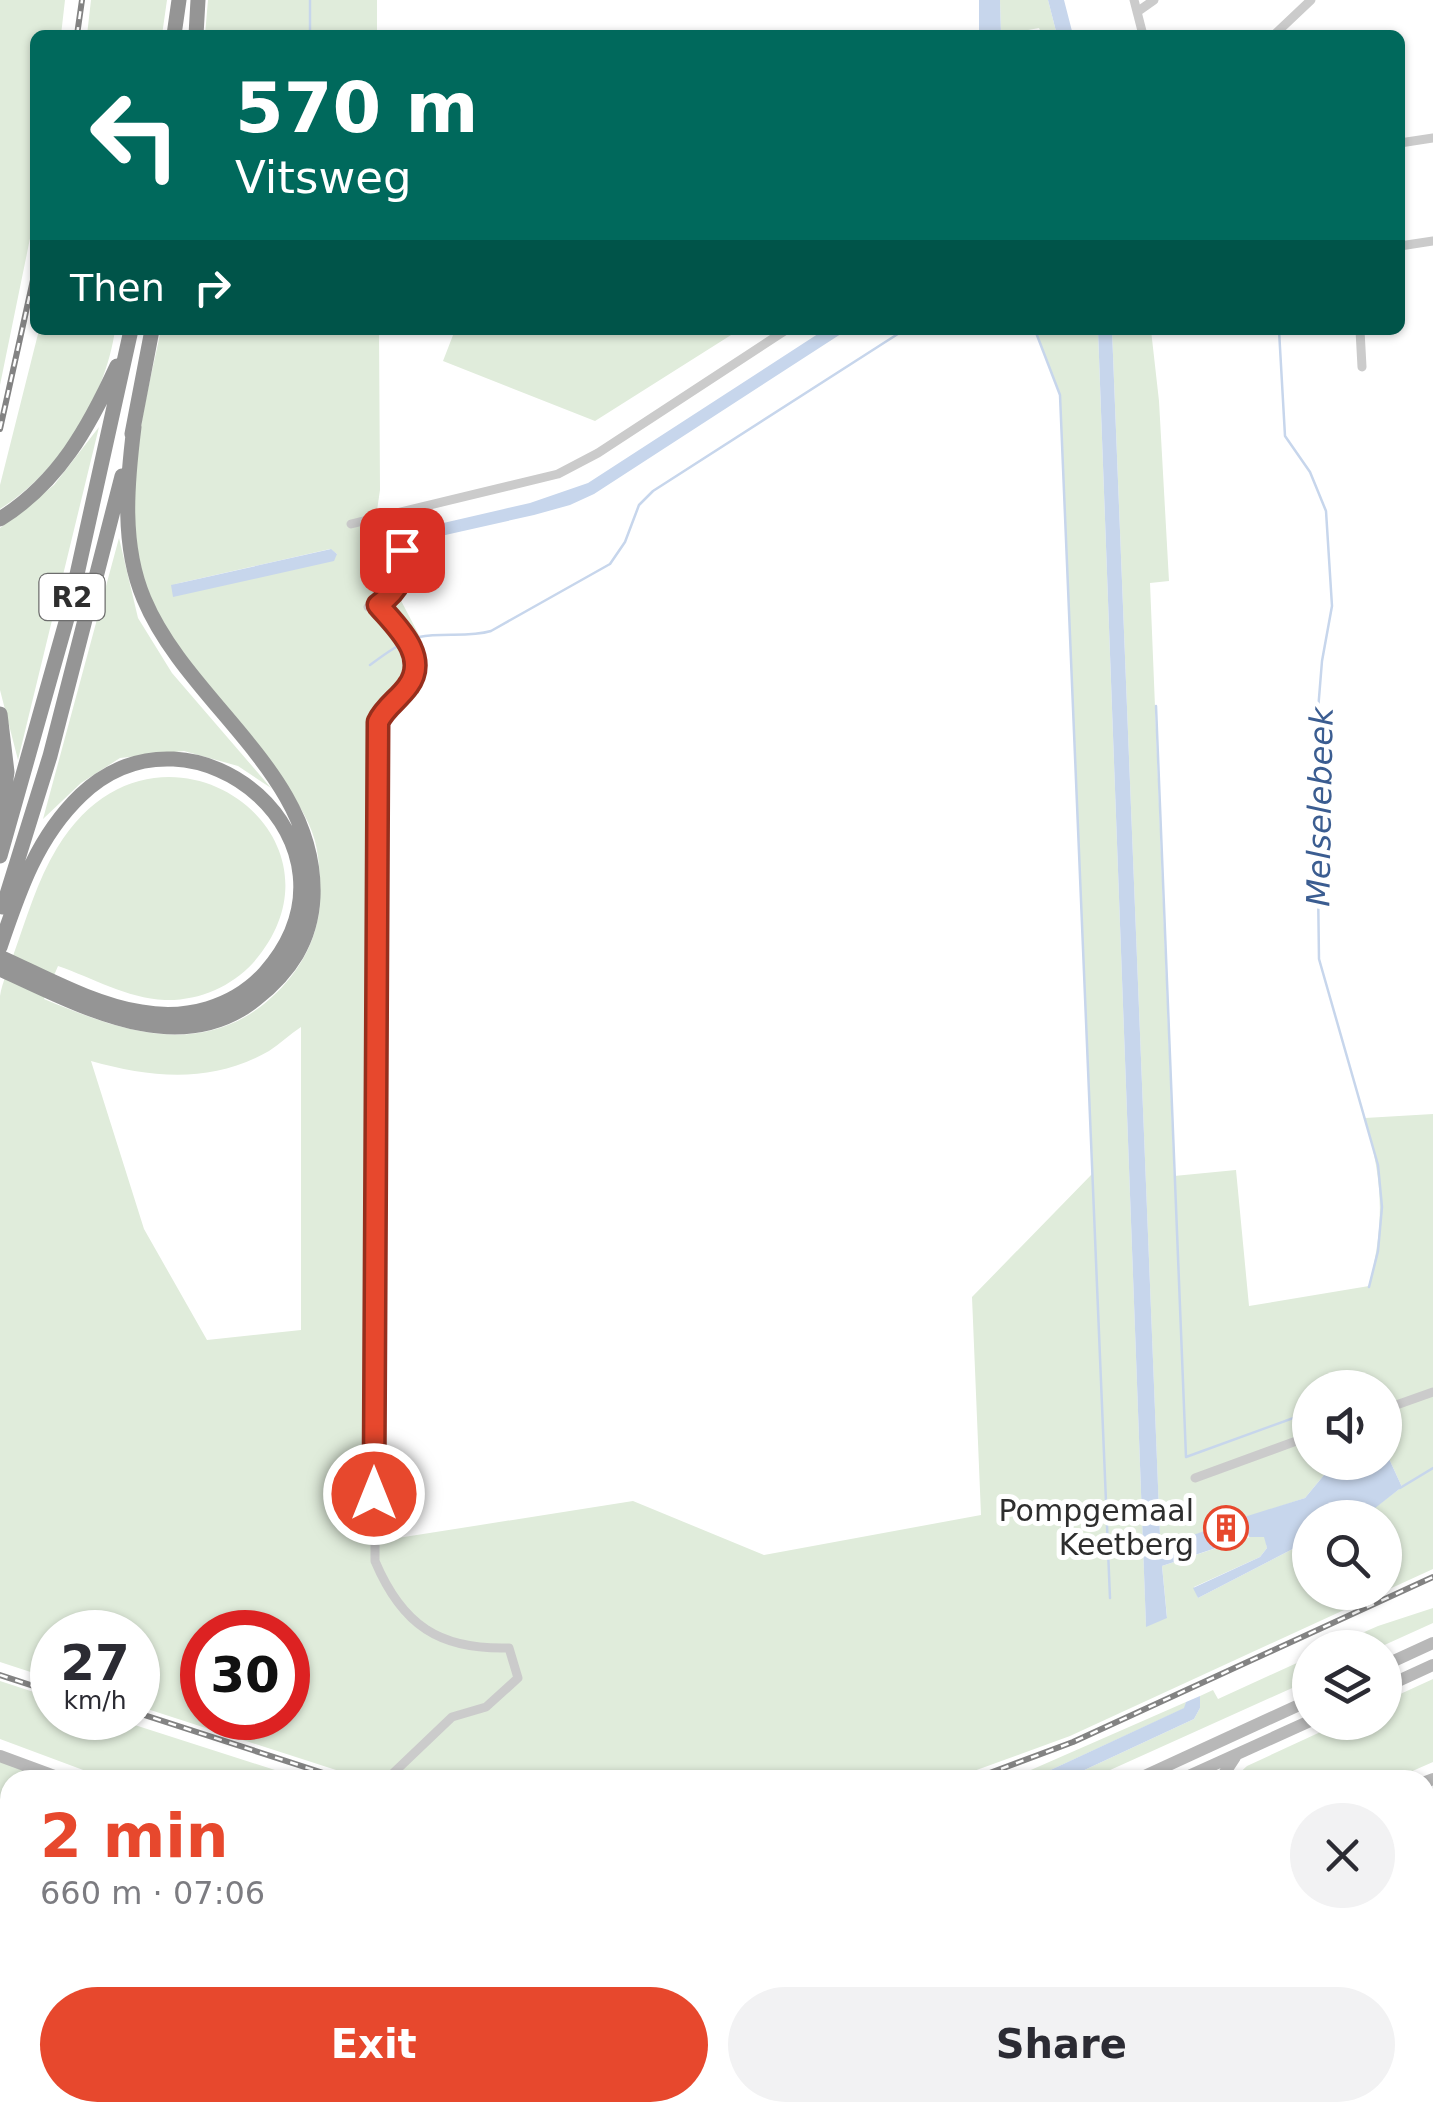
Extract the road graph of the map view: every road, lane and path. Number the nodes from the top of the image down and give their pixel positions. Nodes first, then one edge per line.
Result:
1 (179, 0) edge
2 (198, 0) edge
3 (1134, 0) edge
4 (1154, 0) edge
5 (1311, 0) edge
6 (1137, 12) junction
7 (175, 30) edge
8 (196, 30) edge
9 (1142, 30) edge
10 (1279, 30) edge
11 (1433, 138) edge
12 (1405, 142) edge
13 (1433, 241) edge
14 (1405, 245) edge
15 (130, 335) edge
16 (130, 335) edge
17 (151, 335) edge
18 (778, 335) edge
19 (1360, 335) edge
20 (1362, 366) dead end
21 (134, 427) junction
22 (394, 514) junction
23 (0, 519) edge
24 (352, 524) dead end
25 (0, 714) edge
26 (0, 821) edge
27 (0, 856) edge
28 (0, 918) edge
29 (0, 947) edge
30 (0, 957) edge
31 (0, 970) edge
32 (50, 985) junction
33 (1433, 1392) edge
34 (1402, 1403) edge
35 (1292, 1443) edge
36 (1194, 1478) dead end
37 (1433, 1644) edge
38 (1402, 1658) edge
39 (1433, 1665) edge
40 (1402, 1679) edge
41 (1292, 1708) edge
42 (1292, 1729) edge
43 (1238, 1754) junction
44 (0, 1756) edge
45 (38, 1770) edge
46 (396, 1770) edge
47 (1158, 1770) edge
48 (1202, 1770) edge
49 (1227, 1770) edge

1 - 7 highway
2 - 8 highway
3 - 6 street
4 - 6 street
5 - 10 street
6 - 9 street
11 - 12 street
13 - 14 street
15 - 23 highway
16 - 27 highway, R2
17 - 21 highway, R2
18 - 22 street
19 - 20 street
21 - 28 highway, R2
21 - 32 highway
22 - 24 street
22 - 46 street
25 - 26 highway
29 - 32 highway
30 - 32 highway
31 - 32 highway
33 - 34 street
35 - 36 street
37 - 38 main road
39 - 40 main road
41 - 47 main road
42 - 43 main road
43 - 48 main road
43 - 49 main road
44 - 45 main road

